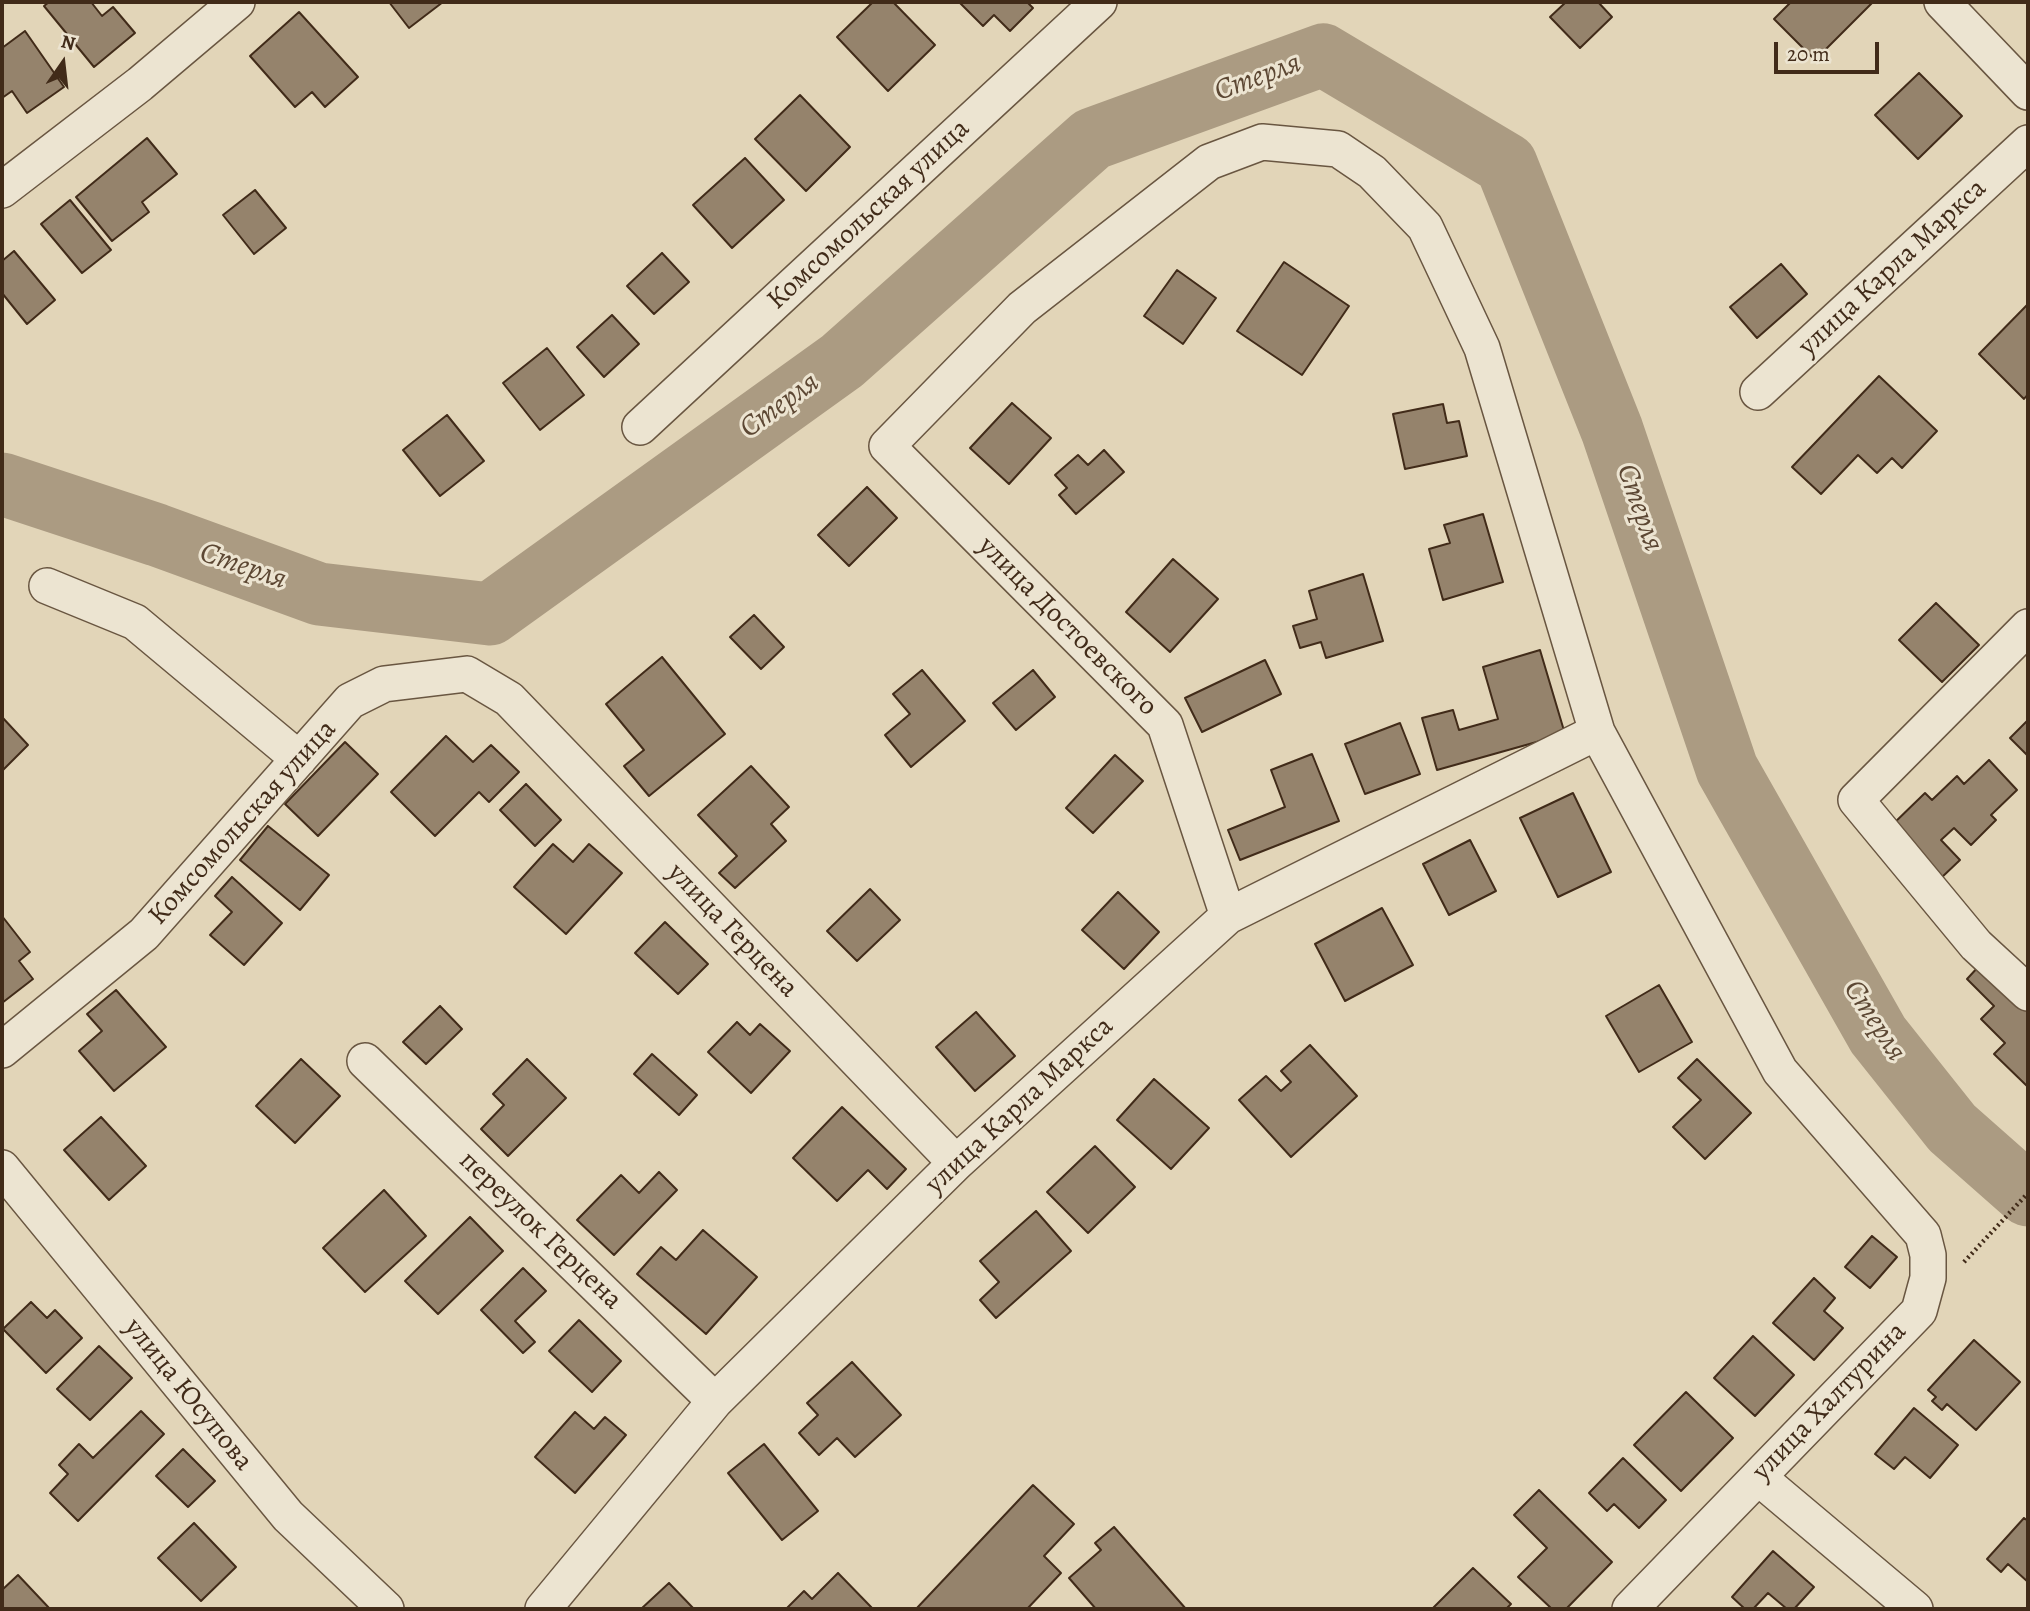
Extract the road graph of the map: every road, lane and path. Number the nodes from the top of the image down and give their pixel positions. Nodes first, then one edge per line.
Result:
1 (237, 2) edge
2 (1098, 2) edge
3 (1942, 2) edge
4 (2028, 92) edge
5 (2028, 143) edge
6 (2, 190) edge
7 (1758, 392) dead end
8 (640, 427) dead end
9 (47, 586) dead end
10 (2028, 627) edge
11 (509, 699) joint
12 (1597, 732) junction
13 (299, 759) junction
14 (1228, 915) junction
15 (2028, 993) edge
16 (2, 1050) edge
17 (365, 1061) dead end
18 (956, 1163) junction
19 (2, 1168) edge
20 (2028, 1193) edge
21 (1956, 1272) dead end
22 (715, 1401) junction
23 (1758, 1477) junction
24 (386, 1609) edge
25 (543, 1609) edge
26 (1630, 1609) edge
27 (1914, 1609) edge

1 - 6 street
2 - 8 street, Комсомольская улица
3 - 4 street
5 - 7 street, улица Карла Маркса
9 - 13 street
10 - 15 street
11 - 13 street, Комсомольская улица
11 - 18 street, улица Герцена
12 - 14 street, улица Карла Маркса
12 - 14 street, улица Достоевского
12 - 23 street, улица Халтурина
13 - 16 street, Комсомольская улица
14 - 18 street, улица Карла Маркса
17 - 22 street, переулок Герцена
18 - 22 street, улица Карла Маркса
19 - 24 street, улица Юсупова
20 - 21 path
22 - 25 street, улица Карла Маркса
23 - 26 street, улица Халтурина
23 - 27 street

